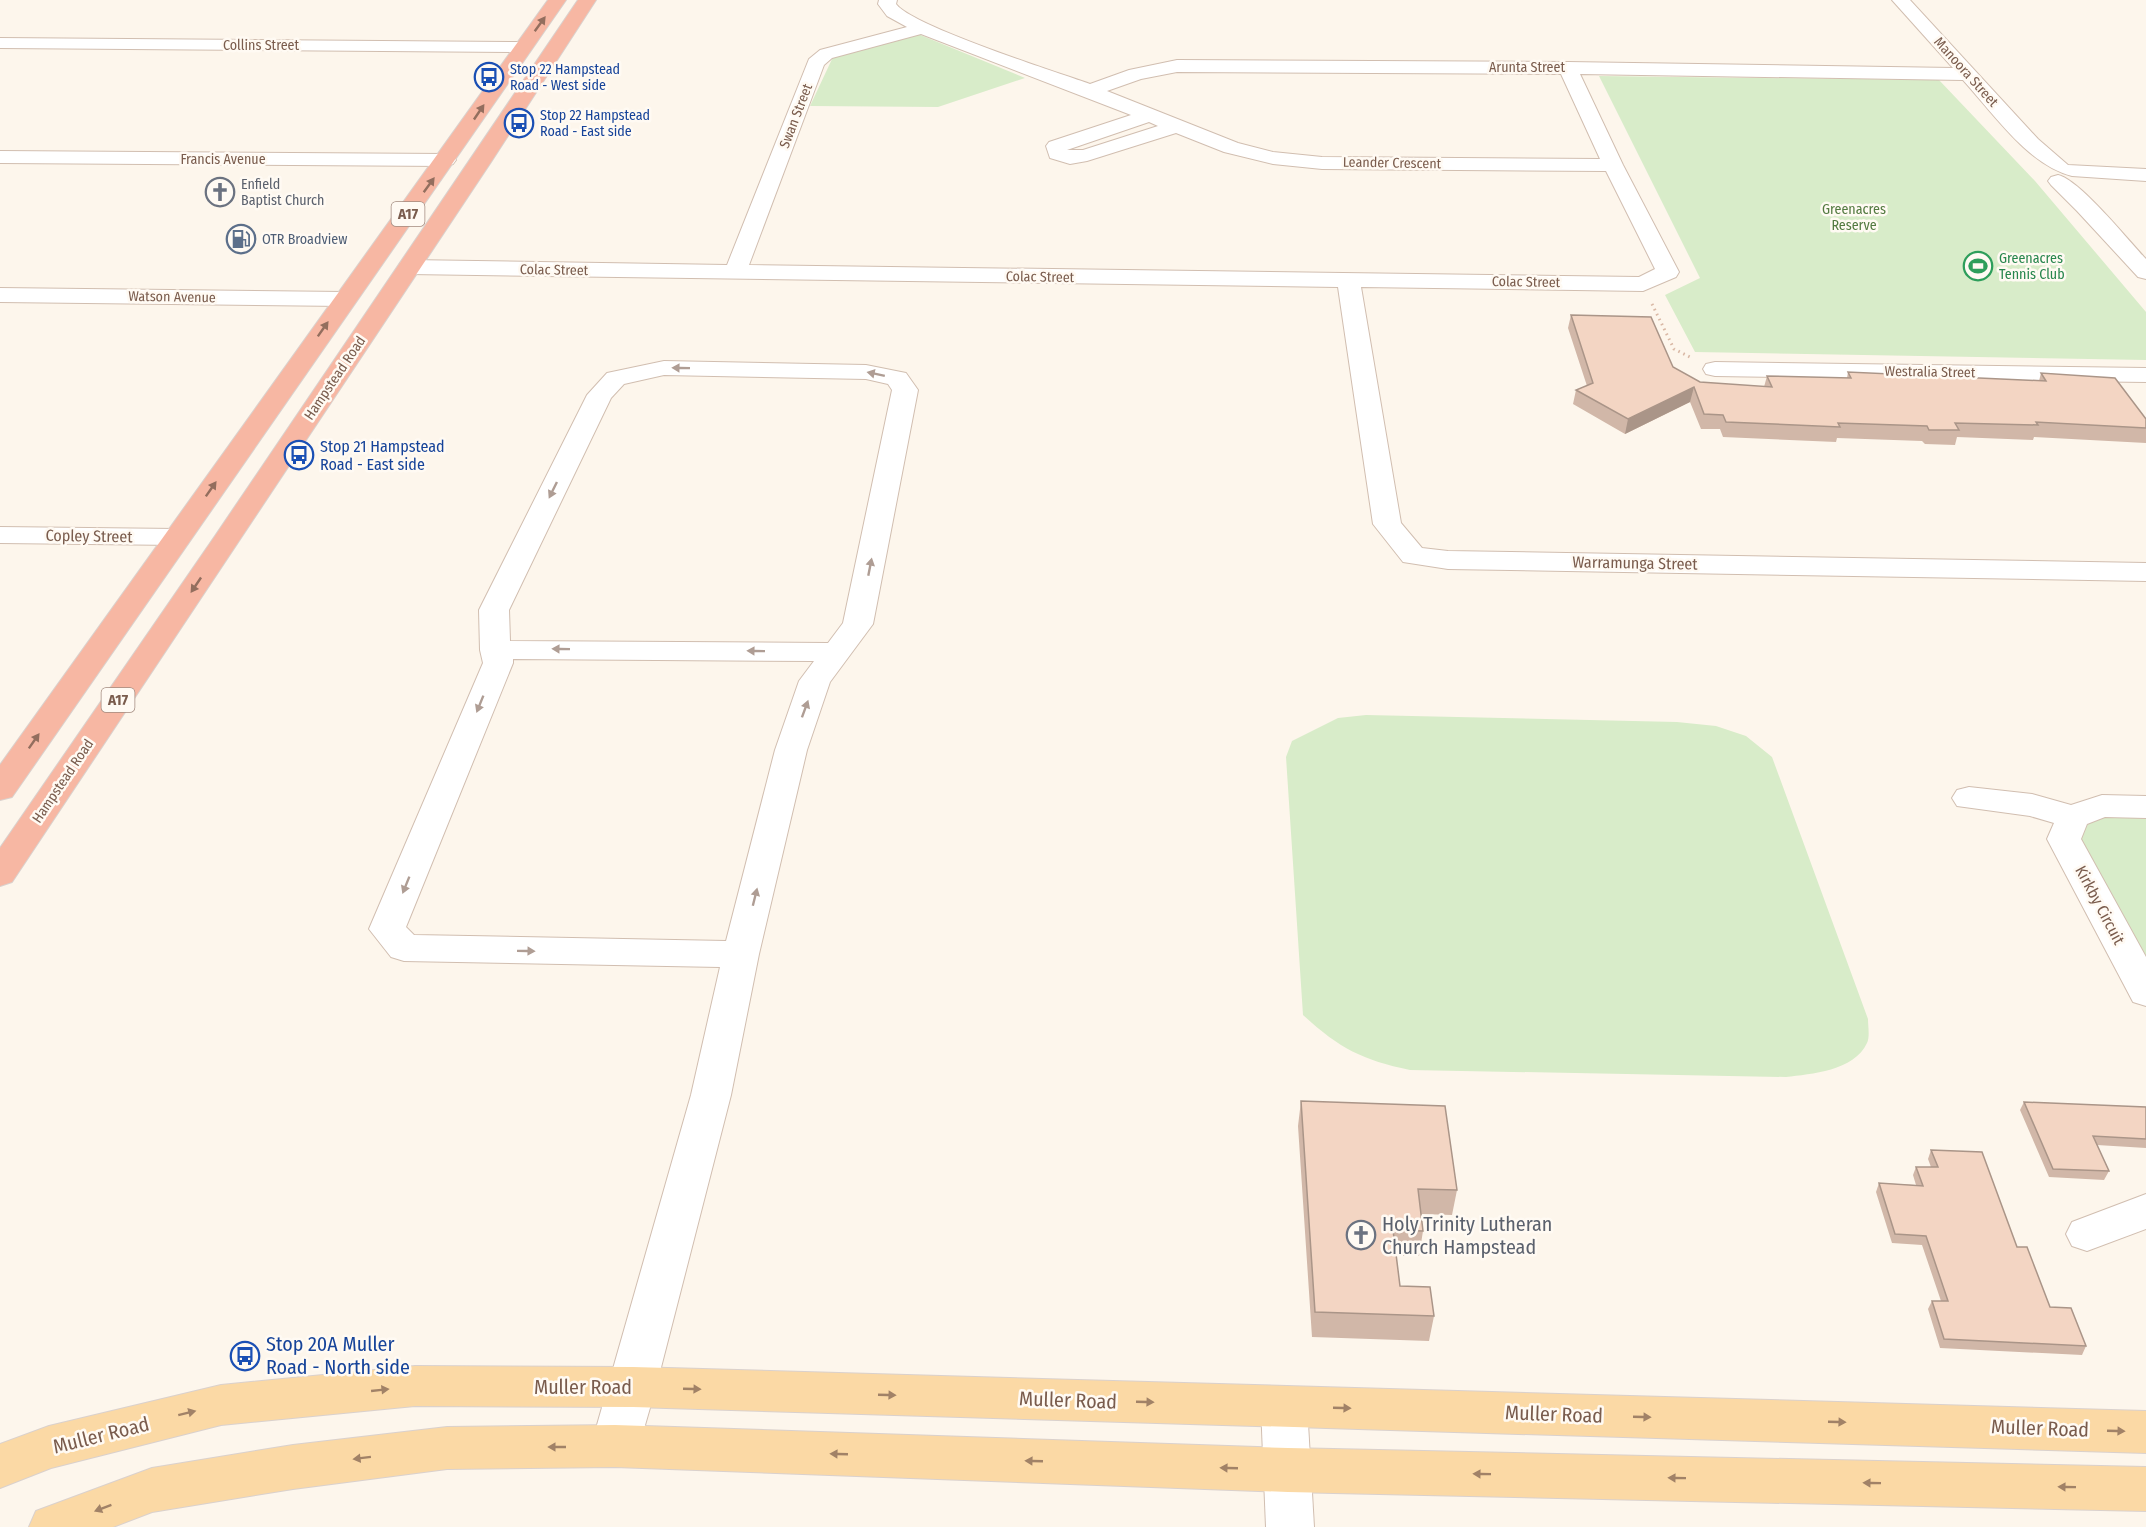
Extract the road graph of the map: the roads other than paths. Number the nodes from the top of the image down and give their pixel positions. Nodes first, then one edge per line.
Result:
1 (557, 0) edge
2 (587, 0) edge
3 (888, 0) edge
4 (1901, 0) edge
5 (922, 28) junction
6 (0, 43) edge
7 (523, 47) junction
8 (554, 48) junction
9 (1568, 68) junction
10 (1968, 74) junction
11 (1090, 91) junction
12 (1150, 115) junction
13 (1177, 126) junction
14 (0, 157) edge
15 (446, 160) junction
16 (482, 162) junction
17 (1613, 165) junction
18 (2065, 174) junction
19 (2137, 175) edge
20 (370, 267) junction
21 (409, 267) junction
22 (2146, 272) edge
23 (735, 273) junction
24 (1348, 280) junction
25 (10, 295) edge
26 (344, 299) junction
27 (387, 300) junction
28 (0, 316) edge
29 (1715, 369) road end
30 (2146, 375) edge
31 (0, 535) edge
32 (177, 537) junction
33 (229, 537) junction
34 (2146, 572) edge
35 (495, 650) junction
36 (836, 652) junction
37 (0, 789) edge
38 (1969, 798) dead end
39 (2146, 807) edge
40 (2073, 818) junction
41 (2, 866) edge
42 (741, 954) junction
43 (2146, 992) edge
44 (2146, 1211) edge
45 (2087, 1234) dead end
46 (633, 1388) junction
47 (1284, 1406) junction
48 (2146, 1432) edge
49 (615, 1446) junction
50 (0, 1466) edge
51 (1288, 1470) junction
52 (2146, 1489) edge
53 (53, 1527) edge
54 (1290, 1527) edge

7 -> 1 highway, A17
2 - 8 highway, Hampstead Road / A17
3 - 5 street, Leander Crescent
4 - 10 street, Manoora Street
5 - 11 street, Leander Crescent
5 - 23 street, Swan Street
6 - 7 street, Collins Street
7 - 8 highway
15 -> 7 highway, A17
8 - 16 highway, Hampstead Road / A17
9 - 10 street, Arunta Street
9 - 11 street, Arunta Street
9 - 17 street
10 - 18 street, Manoora Street
11 - 12 street, Leander Crescent
12 - 13 street, Leander Crescent
12 - 13 street
13 - 17 street, Leander Crescent
14 - 15 street, Francis Avenue
15 - 16 highway
20 -> 15 highway, A17
16 - 21 highway, Hampstead Road / A17
17 - 24 street, Colac Street
18 - 19 street
18 - 22 street, Manoora Street
20 - 21 highway
20 - 26 highway, A17
21 - 23 street, Colac Street
21 - 27 highway, Hampstead Road / A17
23 - 24 street, Colac Street
24 - 34 street, Warramunga Street
25 - 26 street, Watson Avenue
25 - 28 street
26 - 27 highway
32 -> 26 highway, A17
27 - 33 highway, Hampstead Road / A17
29 - 30 street, Westralia Street
31 - 32 street, Copley Street
32 - 33 highway
37 -> 32 highway, A17
33 -> 41 highway, Hampstead Road / A17
36 -> 35 street
36 -> 35 street
35 -> 42 street
42 -> 36 street
38 - 40 street
39 - 40 street
40 - 43 street, Kirkby Circuit
42 - 46 street
44 - 45 street
46 -> 47 main road, Muller Road
46 - 49 street
50 -> 46 main road, Muller Road
47 -> 48 main road, Muller Road
47 - 51 street
51 -> 49 main road
49 -> 53 main road
52 -> 51 main road
51 - 54 street

